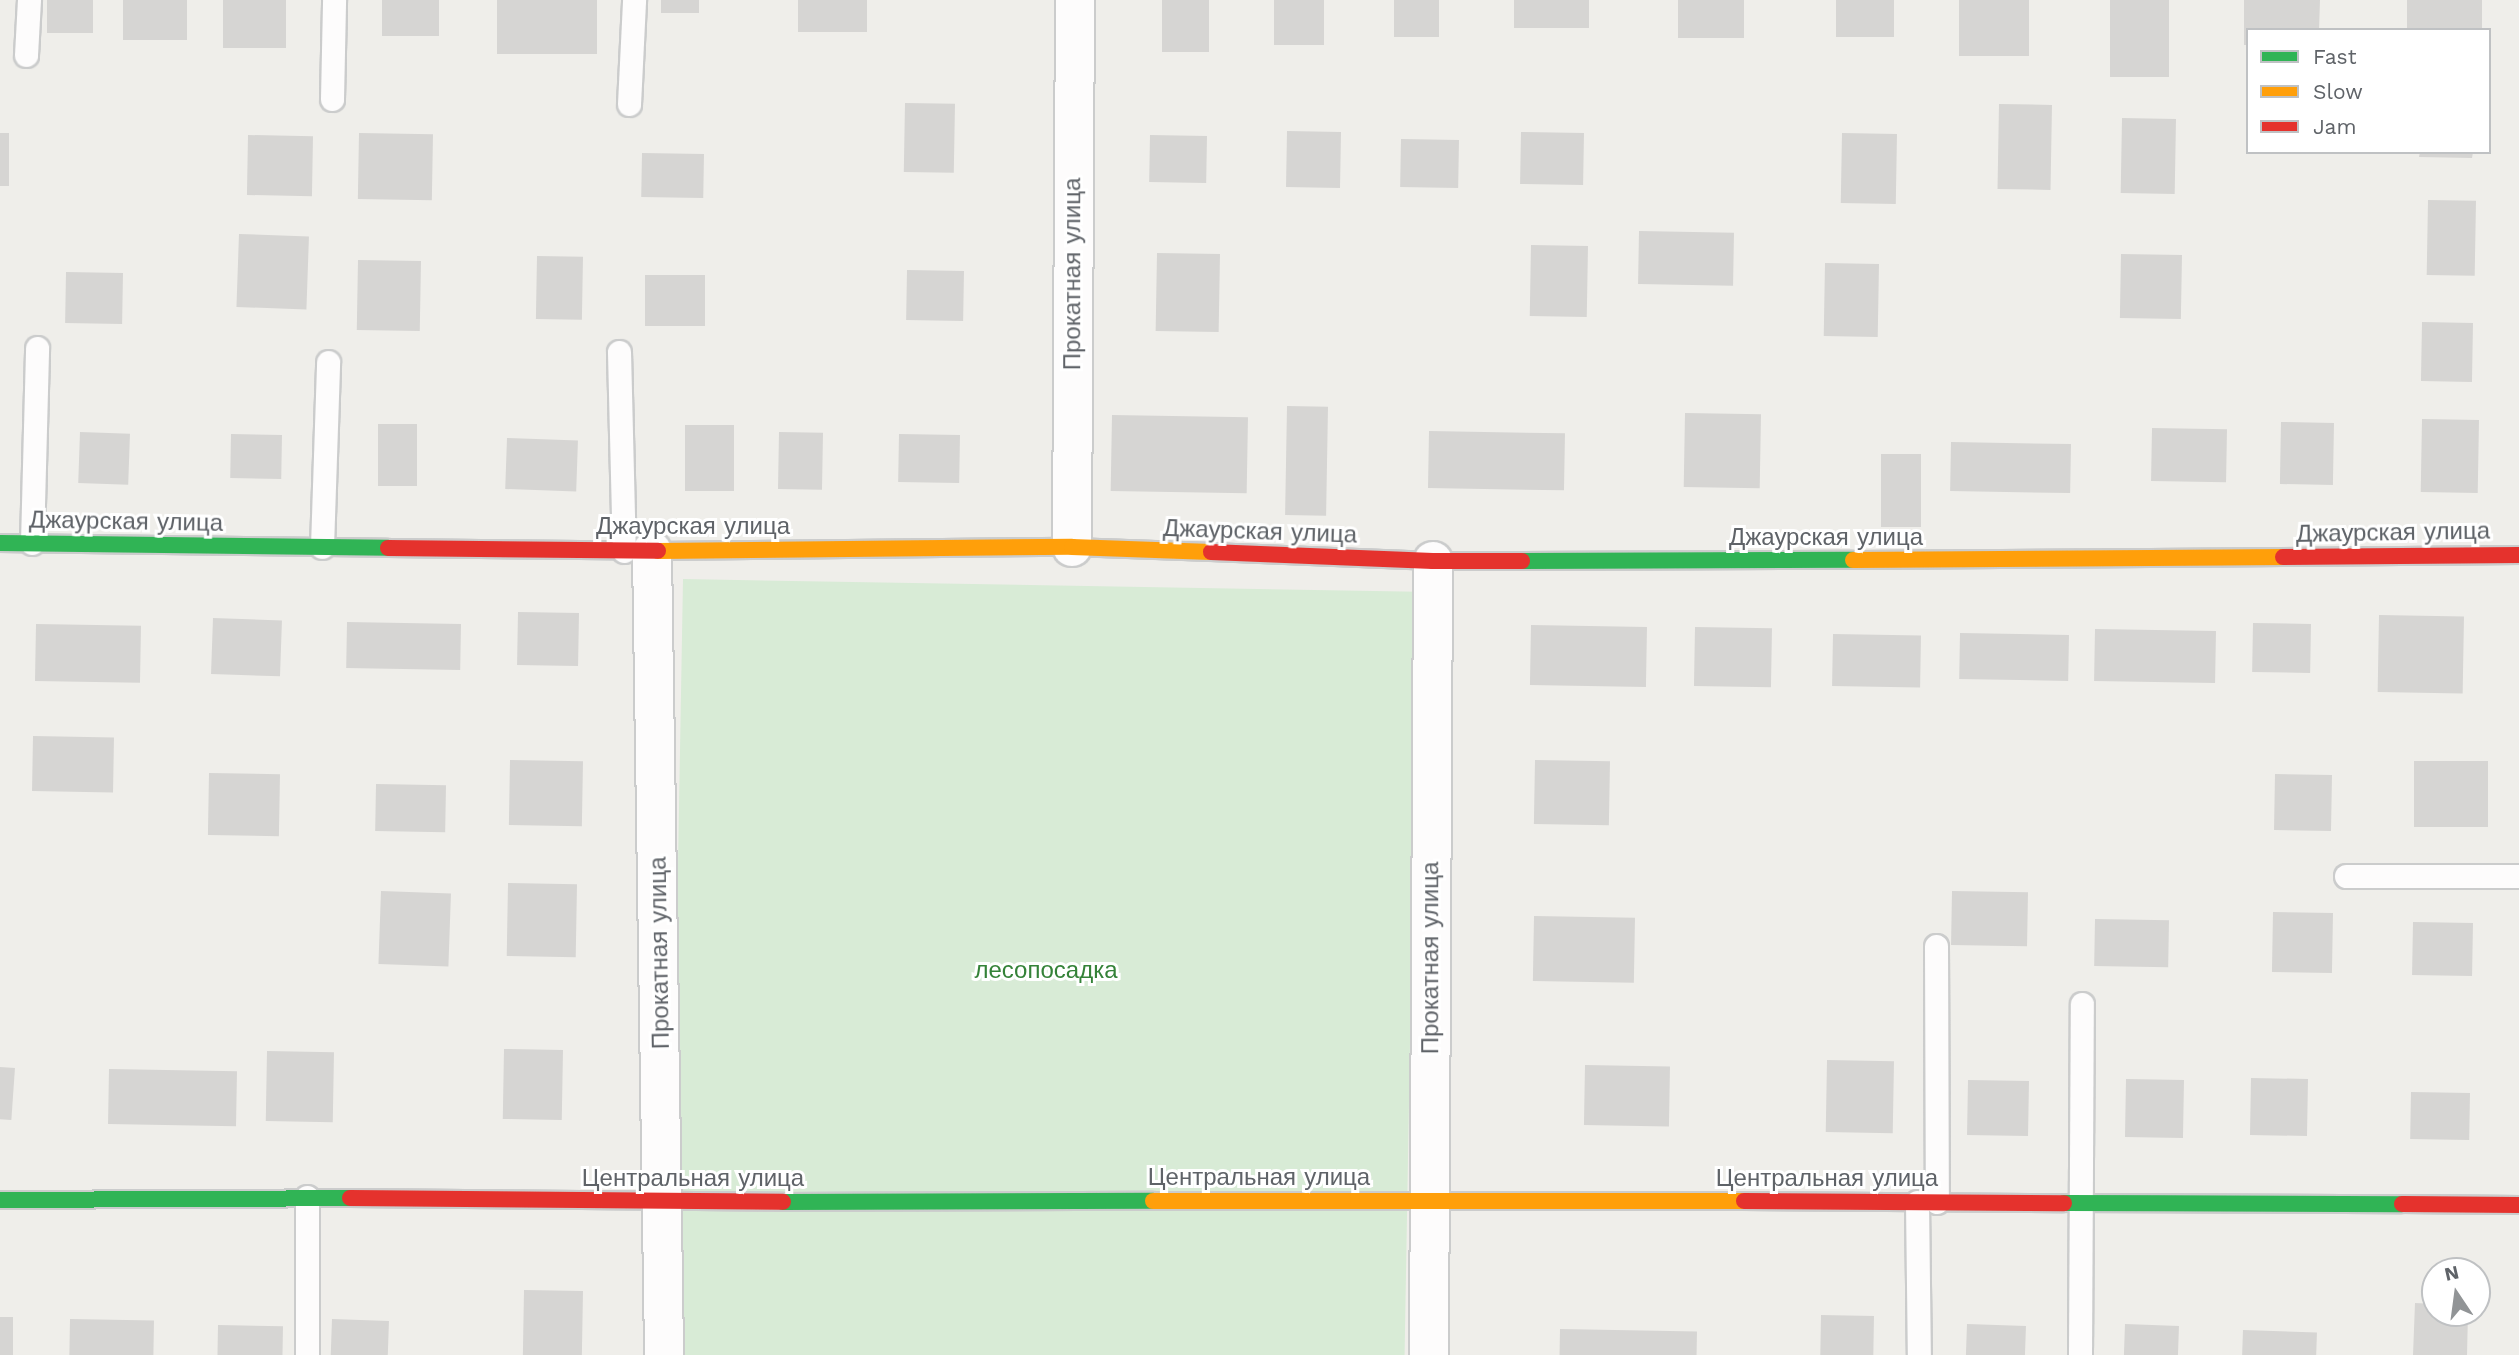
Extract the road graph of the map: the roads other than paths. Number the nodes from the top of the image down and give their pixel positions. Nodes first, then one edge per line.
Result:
1 (29, 0) edge
2 (334, 0) edge
3 (634, 0) edge
4 (1075, 0) edge
5 (26, 55) dead end
6 (332, 99) dead end
7 (629, 104) dead end
8 (37, 348) dead end
9 (619, 352) dead end
10 (328, 362) dead end
11 (0, 543) edge
12 (32, 543) junction
13 (322, 547) junction
14 (1072, 547) junction
15 (638, 551) junction
16 (2519, 555) edge
17 (1433, 561) junction
18 (2346, 876) dead end
19 (2519, 876) edge
20 (1936, 946) dead end
21 (2082, 1004) dead end
22 (307, 1197) junction
23 (0, 1200) edge
24 (1430, 1200) junction
25 (664, 1202) junction
26 (1927, 1202) junction
27 (2079, 1203) junction
28 (2519, 1205) edge
29 (307, 1355) edge
30 (664, 1355) edge
31 (1429, 1355) edge
32 (1919, 1355) edge
33 (2080, 1355) edge

1 - 5 lane
2 - 6 lane
3 - 7 lane
4 - 14 street, Прокатная улица
8 - 12 lane
9 - 15 lane
10 - 13 lane
11 - 12 street, Джаурская улица
12 - 13 street, Джаурская улица
13 - 15 street, Джаурская улица
14 - 15 street, Джаурская улица
14 - 17 street, Джаурская улица
15 - 25 street, Прокатная улица
16 - 17 street, Джаурская улица
17 - 24 street, Прокатная улица
18 - 19 lane
20 - 26 lane
21 - 27 lane
22 - 23 street, Центральная улица
22 - 25 street, Центральная улица
22 - 29 lane
24 - 25 street, Центральная улица
24 - 26 street, Центральная улица
24 - 31 street, Прокатная улица
25 - 30 street, Прокатная улица
26 - 27 street, Центральная улица
26 - 32 lane
27 - 28 street, Центральная улица
27 - 33 lane

